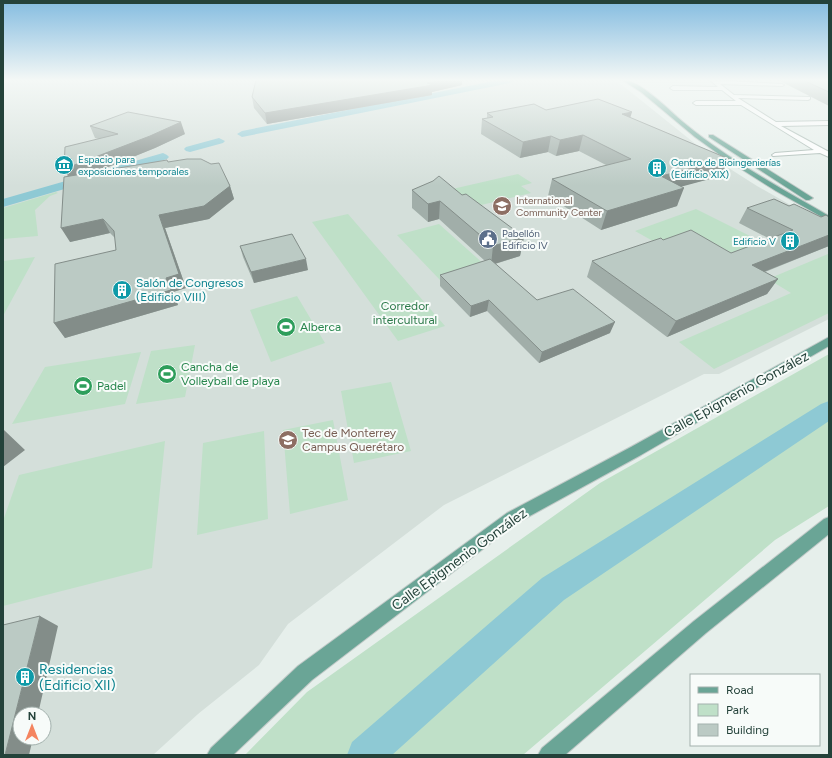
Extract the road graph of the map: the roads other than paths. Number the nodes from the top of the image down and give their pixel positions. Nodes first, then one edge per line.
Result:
1 (671, 115) edge
2 (761, 115) edge
3 (774, 124) junction
4 (829, 124) edge
5 (704, 131) dead end
6 (821, 151) junction
7 (775, 155) dead end
8 (829, 155) edge
9 (816, 202) dead end
10 (829, 219) edge
11 (829, 342) edge
12 (829, 524) edge
13 (218, 755) edge
14 (549, 755) edge

1 - 10 main road
2 - 3 street
3 - 4 street
3 - 6 street
5 - 9 main road
6 - 7 street
6 - 8 street
11 - 13 main road, Calle Epigmenio González
12 - 14 main road

